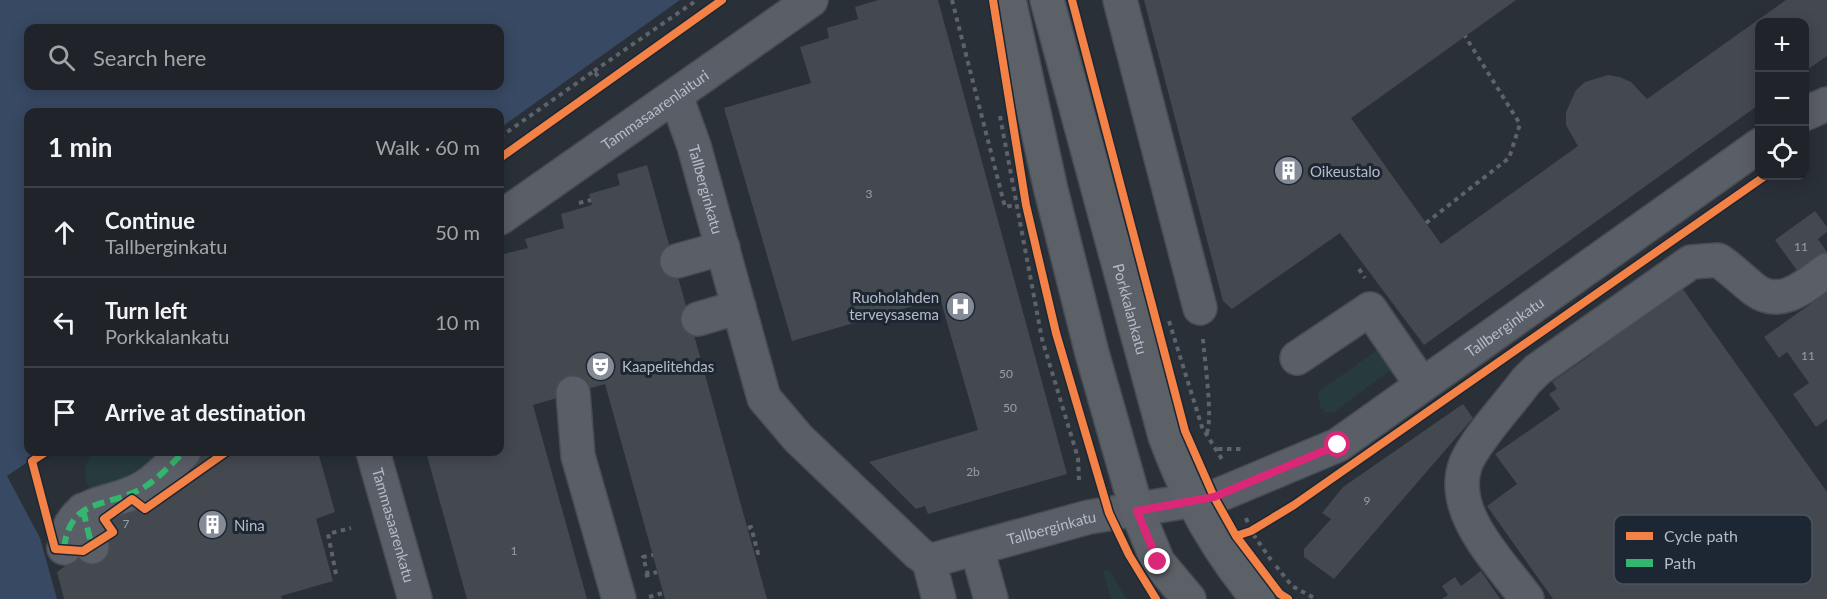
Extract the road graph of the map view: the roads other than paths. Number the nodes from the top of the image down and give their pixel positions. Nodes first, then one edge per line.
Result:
1 (811, 0) edge
2 (1009, 0) edge
3 (1047, 0) edge
4 (1120, 0) edge
5 (676, 96) junction
6 (1827, 104) edge
7 (1809, 112) edge
8 (1755, 149) edge
9 (504, 215) edge
10 (723, 248) junction
11 (677, 261) dead end
12 (1827, 270) edge
13 (739, 307) junction
14 (1200, 308) road end
15 (698, 319) dead end
16 (1297, 358) dead end
17 (1422, 385) junction
18 (573, 393) dead end
19 (179, 456) edge
20 (374, 456) edge
21 (1192, 502) junction
22 (1137, 511) junction
23 (78, 547) dead end
24 (977, 549) junction
25 (929, 561) junction
26 (415, 599) edge
27 (619, 599) edge
28 (938, 599) edge
29 (991, 599) edge
30 (1189, 599) edge
31 (1258, 599) edge
32 (1527, 599) edge

1 - 5 street, Tammasaarenlaituri
2 - 22 main road
3 - 21 main road, Porkkalankatu
4 - 14 street
5 - 9 street, Tammasaarenlaituri
5 - 10 street, Tallberginkatu
6 - 7 street
8 - 17 street, Tallberginkatu
10 - 11 street
10 - 13 street, Tallberginkatu
12 - 32 street
13 - 15 street
13 - 25 street, Tallberginkatu
16 - 17 street
17 - 21 street, Tallberginkatu
18 - 27 street
19 - 23 street
20 - 26 street, Tammasaarenkatu
21 - 22 street, Tallberginkatu
21 - 31 main road, Porkkalankatu
22 - 24 street, Tallberginkatu
22 - 30 main road
24 - 25 street, Tallberginkatu
24 - 29 street
25 - 28 street

